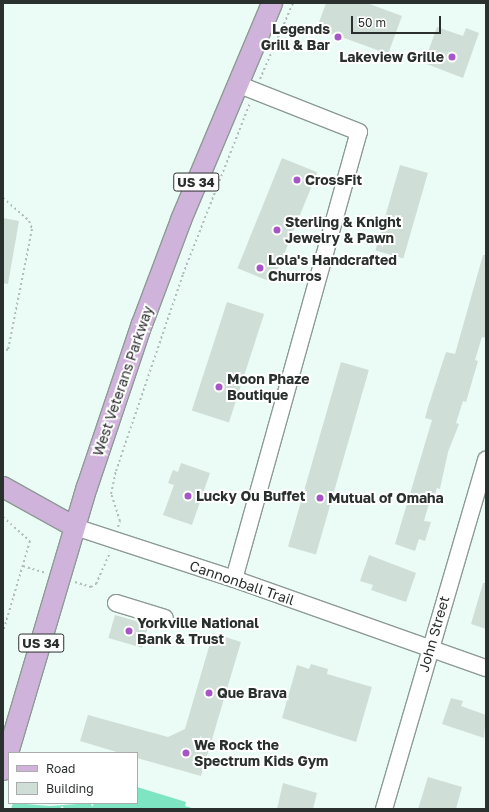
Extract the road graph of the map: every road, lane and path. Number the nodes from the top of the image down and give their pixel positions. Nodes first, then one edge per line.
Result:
1 (272, 3) edge
2 (293, 3) edge
3 (263, 73) dead end
4 (237, 84) junction
5 (245, 115) dead end
6 (3, 198) edge
7 (3, 349) edge
8 (486, 460) edge
9 (3, 487) edge
10 (3, 517) edge
11 (75, 527) junction
12 (117, 528) dead end
13 (106, 563) dead end
14 (23, 566) junction
15 (33, 569) dead end
16 (234, 579) junction
17 (84, 585) dead end
18 (116, 603) dead end
19 (165, 618) dead end
20 (3, 632) edge
21 (430, 650) junction
22 (486, 668) edge
23 (8, 752) edge
24 (8, 753) edge
25 (3, 770) edge
26 (384, 809) edge

1 - 4 main road, West Veterans Parkway / US 34
2 - 3 path
4 - 11 main road, West Veterans Parkway / US 34
4 - 16 street
5 - 12 path
6 - 7 path
8 - 21 street, John Street
9 - 11 main road, Cannonball Trail
10 - 14 path
11 - 16 street, Cannonball Trail
11 - 23 main road, West Veterans Parkway / US 34
13 - 17 path
14 - 15 path
14 - 20 path
16 - 21 street, Cannonball Trail
18 - 19 street
21 - 22 street, Cannonball Trail
21 - 26 street, John Street
24 - 25 main road, West Veterans Parkway / US 34

